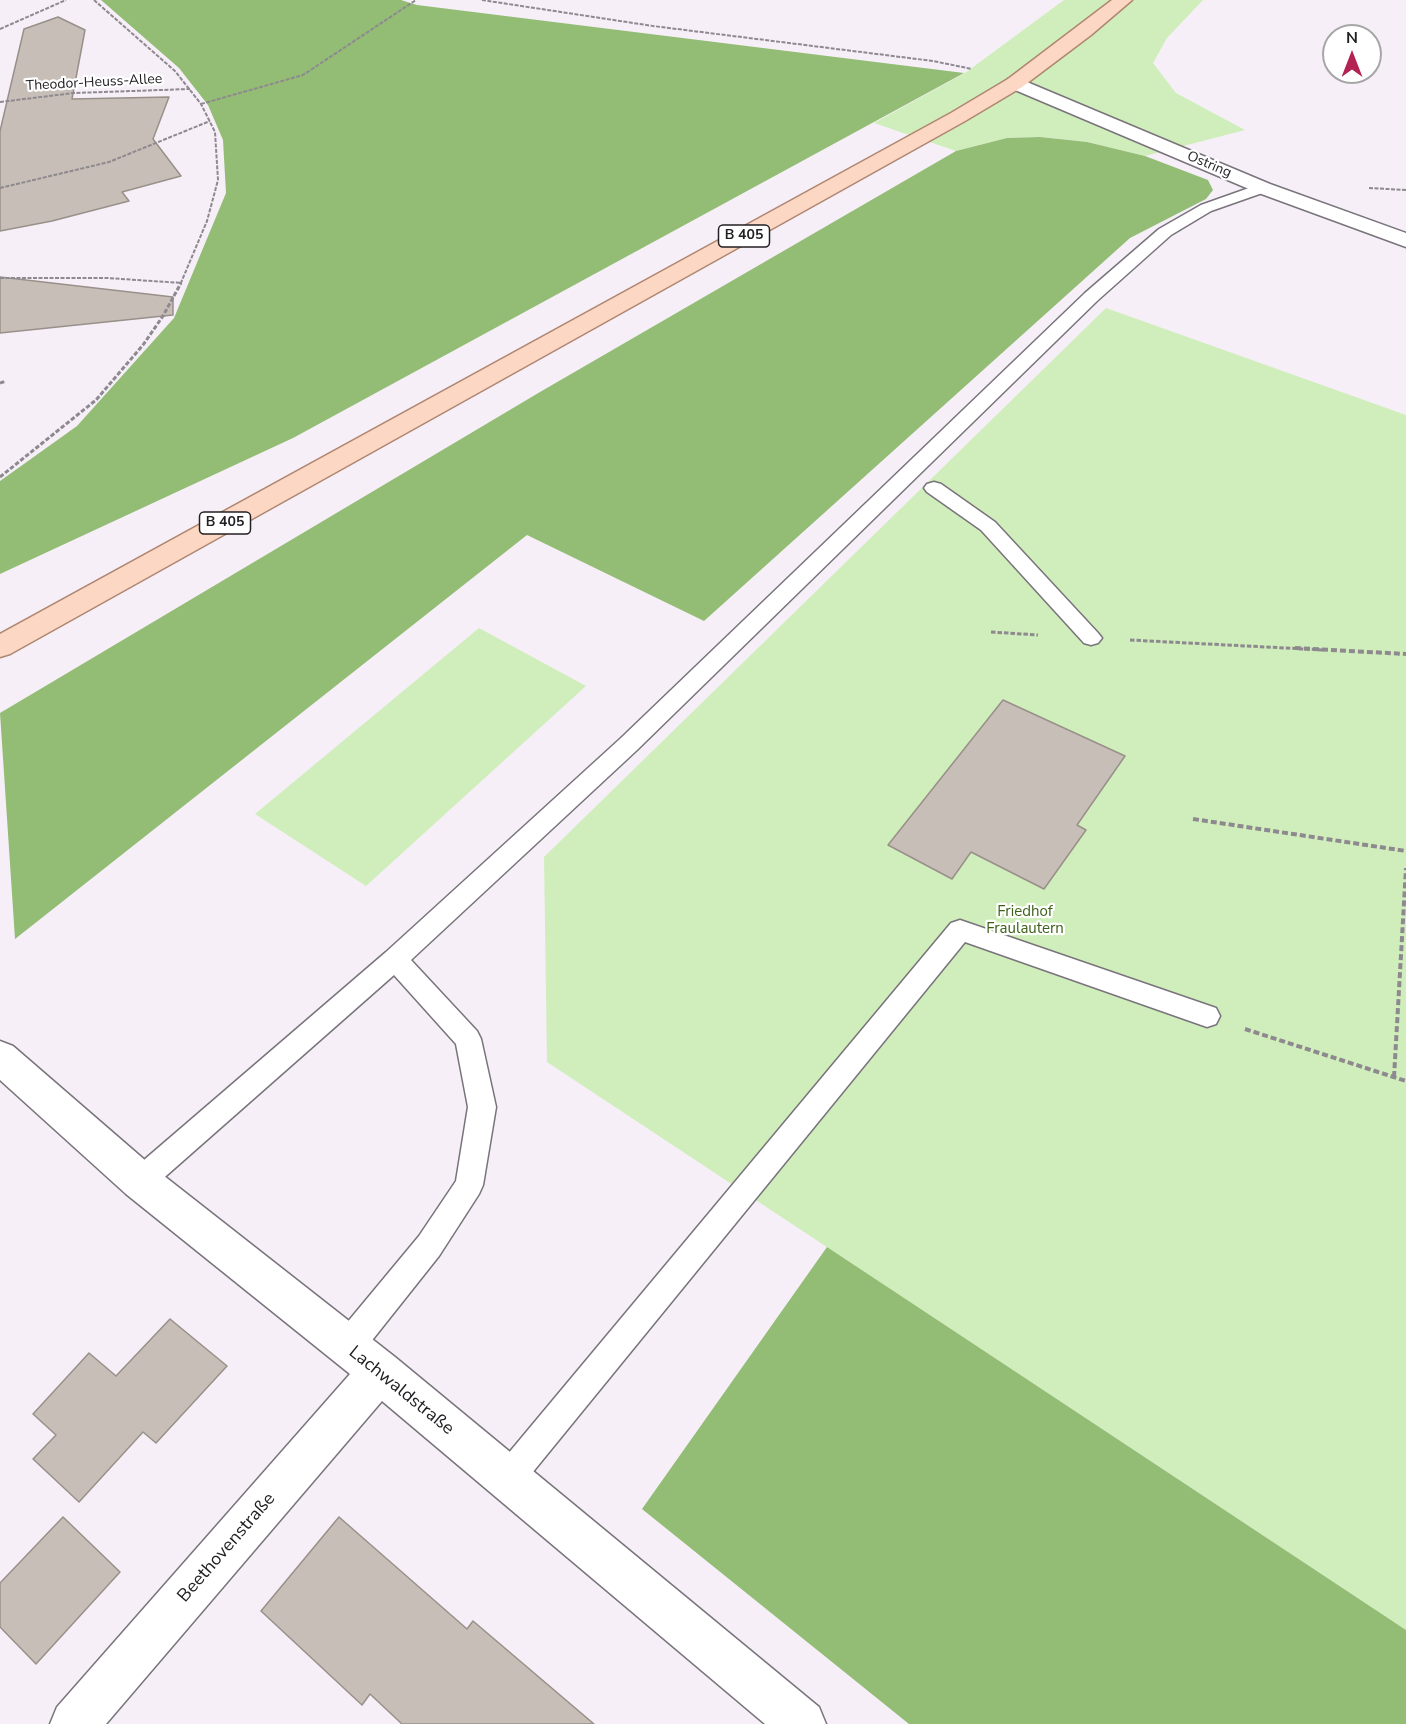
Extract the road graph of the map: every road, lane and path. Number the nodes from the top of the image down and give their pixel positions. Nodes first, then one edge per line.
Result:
1 (66, 0) edge
2 (94, 0) edge
3 (416, 0) edge
4 (482, 0) edge
5 (1122, 0) edge
6 (0, 29) edge
7 (1015, 83) junction
8 (190, 89) junction
9 (0, 102) edge
10 (201, 104) junction
11 (210, 121) junction
12 (0, 188) edge
13 (1263, 188) junction
14 (1406, 240) edge
15 (0, 278) edge
16 (182, 283) junction
17 (6, 381) dead end
18 (0, 382) edge
19 (0, 477) edge
20 (934, 488) dead end
21 (991, 632) dead end
22 (1090, 638) junction
23 (0, 647) edge
24 (1406, 654) edge
25 (1193, 819) dead end
26 (1406, 851) edge
27 (1406, 868) edge
28 (395, 959) junction
29 (1207, 1016) joint
30 (0, 1057) edge
31 (1394, 1077) junction
32 (1406, 1081) edge
33 (140, 1181) junction
34 (363, 1360) junction
35 (508, 1478) junction
36 (74, 1724) edge
37 (802, 1724) edge

1 - 6 path
2 - 8 path
3 - 10 path
4 - 7 path
5 - 7 main road, B 405
7 - 13 street, Ostring
7 - 23 main road, B 405
8 - 9 path, Theodor-Heuss-Allee
8 - 10 path
10 - 11 path
11 - 12 path
11 - 16 path
13 - 14 street, Ostring
13 - 28 lane
15 - 16 path
16 - 19 path
17 - 18 path
20 - 22 lane
21 - 22 path
22 - 24 path
25 - 26 path
27 - 31 path
28 - 33 lane
28 - 34 lane
29 - 31 path
29 - 35 lane
30 - 33 street, Lachwaldstraße
31 - 32 path
33 - 34 street, Lachwaldstraße
34 - 35 street, Lachwaldstraße
34 - 36 street, Beethovenstraße
35 - 37 street, Lachwaldstraße

